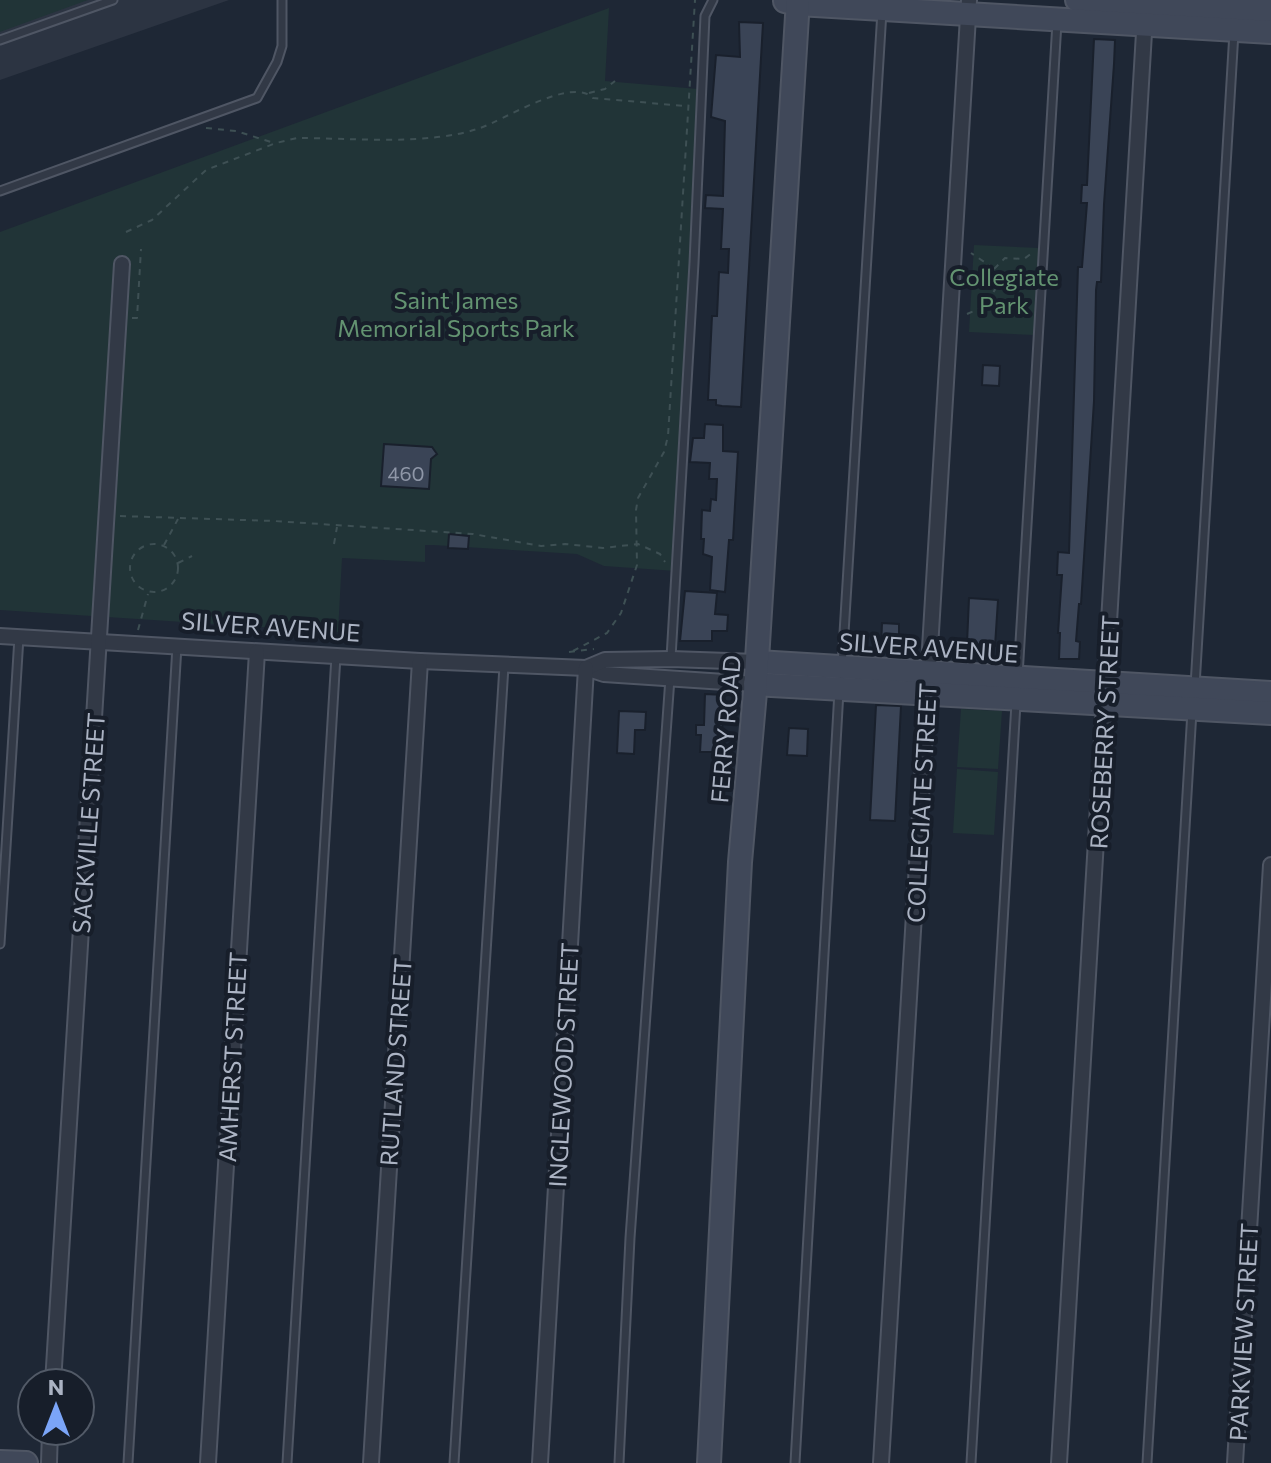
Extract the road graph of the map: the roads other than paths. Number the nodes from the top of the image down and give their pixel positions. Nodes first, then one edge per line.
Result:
1 (113, 0) edge
2 (282, 0) edge
3 (713, 0) edge
4 (1077, 0) edge
5 (793, 1) edge
6 (968, 7) edge
7 (882, 9) junction
8 (1145, 10) edge
9 (1271, 11) edge
10 (1057, 20) junction
11 (1234, 30) junction
12 (1271, 32) edge
13 (0, 40) edge
14 (0, 191) edge
15 (122, 264) dead end
16 (0, 636) edge
17 (19, 637) junction
18 (99, 642) junction
19 (177, 646) junction
20 (257, 652) junction
21 (336, 656) junction
22 (671, 659) junction
23 (420, 661) junction
24 (504, 666) junction
25 (586, 668) junction
26 (756, 673) junction
27 (670, 678) junction
28 (841, 678) junction
29 (928, 684) junction
30 (1017, 689) junction
31 (1271, 693) edge
32 (1106, 694) junction
33 (1194, 698) junction
34 (1271, 713) edge
35 (1271, 865) edge
36 (0, 944) edge
37 (54, 1367) edge
38 (0, 1462) edge
39 (26, 1463) edge
40 (128, 1463) edge
41 (208, 1463) edge
42 (287, 1463) edge
43 (371, 1463) edge
44 (454, 1463) edge
45 (540, 1463) edge
46 (619, 1463) edge
47 (709, 1463) edge
48 (795, 1463) edge
49 (881, 1463) edge
50 (971, 1463) edge
51 (1059, 1463) edge
52 (1147, 1463) edge
53 (1235, 1463) edge

1 - 13 lane
2 - 14 lane
3 - 22 lane
4 - 8 main road
5 - 7 main road
5 - 26 main road, FERRY ROAD
6 - 7 main road
6 - 10 main road
6 - 29 street, COLLEGIATE STREET
7 - 28 lane
8 - 9 main road
8 - 10 main road
8 - 11 main road
8 - 32 street, ROSEBERRY STREET
10 - 30 lane
11 - 12 main road
11 - 33 lane
15 - 18 street, SACKVILLE STREET
16 - 17 street, SILVER AVENUE
17 - 18 street, SILVER AVENUE
17 - 36 lane
18 - 19 street, SILVER AVENUE
18 - 37 street, SACKVILLE STREET
19 - 20 street, SILVER AVENUE
19 - 40 lane
20 - 21 street, SILVER AVENUE
20 - 41 street, AMHERST STREET
21 - 23 street, SILVER AVENUE
21 - 42 lane
22 - 25 street, SILVER AVENUE
22 - 26 street, SILVER AVENUE
23 - 24 street, SILVER AVENUE
23 - 43 street, RUTLAND STREET
24 - 25 street, SILVER AVENUE
24 - 44 lane
25 - 27 street, SILVER AVENUE
25 - 45 street, INGLEWOOD STREET
26 - 27 street, SILVER AVENUE
26 - 28 main road, SILVER AVENUE
26 - 47 main road, FERRY ROAD
27 - 46 lane
28 - 29 main road, SILVER AVENUE
28 - 48 lane
29 - 30 main road, SILVER AVENUE
29 - 49 street, COLLEGIATE STREET
30 - 32 main road, SILVER AVENUE
30 - 50 lane
31 - 33 main road, SILVER AVENUE
32 - 33 main road, SILVER AVENUE
32 - 51 street, ROSEBERRY STREET
33 - 34 main road, SILVER AVENUE
33 - 52 lane
35 - 53 street, PARKVIEW STREET
38 - 39 main road

